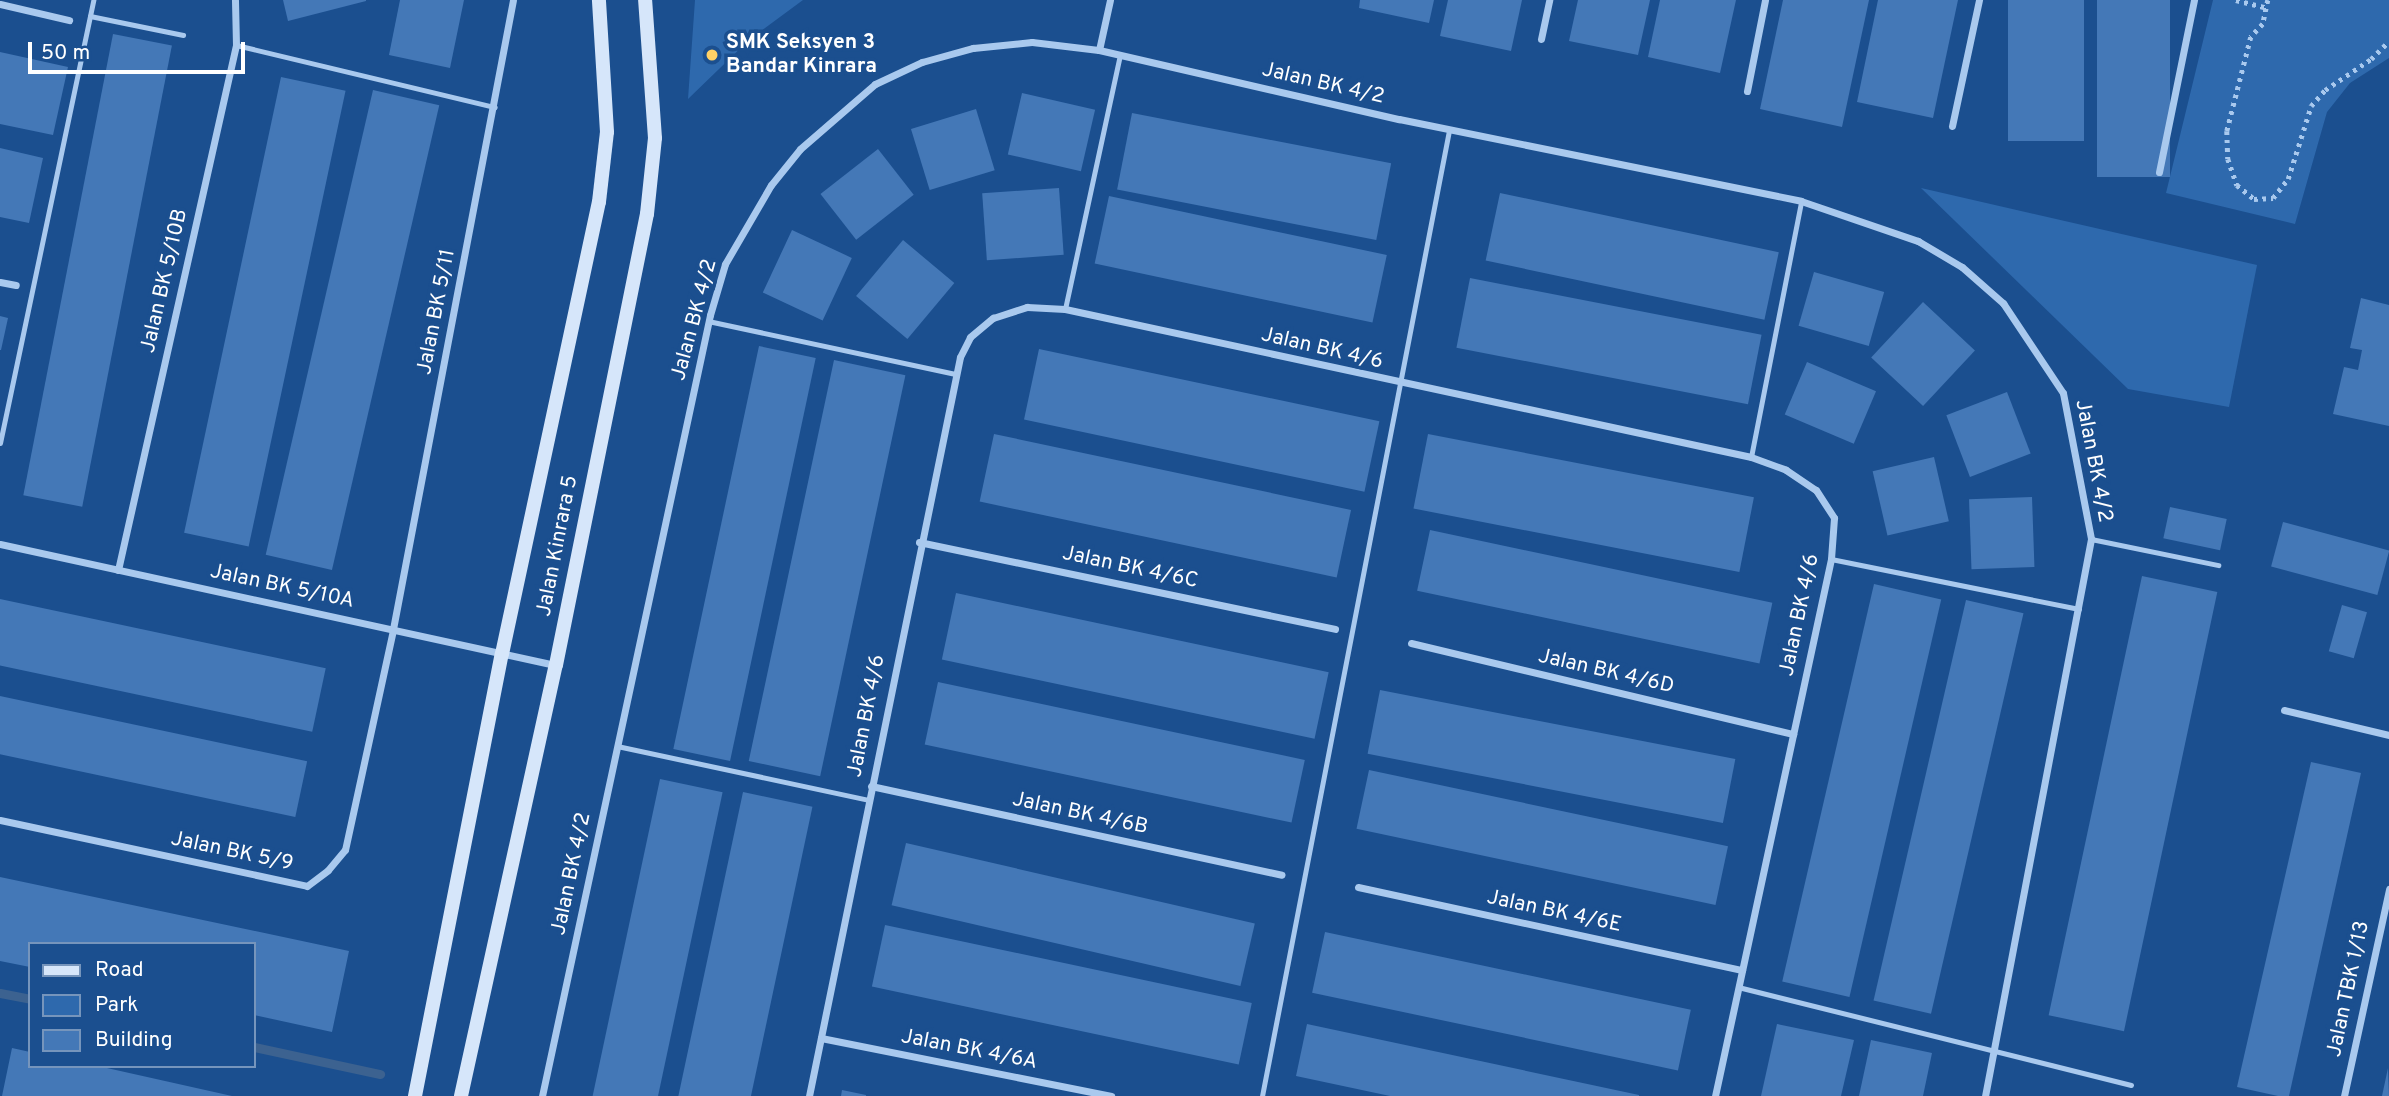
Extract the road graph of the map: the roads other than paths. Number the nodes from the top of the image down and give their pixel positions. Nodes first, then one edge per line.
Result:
1 (93, 0) edge
2 (235, 0) edge
3 (513, 0) edge
4 (599, 0) edge
5 (645, 0) edge
6 (1110, 0) edge
7 (1549, 0) edge
8 (1765, 0) edge
9 (1979, 0) edge
10 (2194, 0) edge
11 (0, 4) edge
12 (90, 16) junction
13 (69, 20) dead end
14 (183, 35) dead end
15 (1541, 39) dead end
16 (236, 46) junction
17 (1099, 50) junction
18 (1120, 55) junction
19 (1747, 91) dead end
20 (495, 107) junction
21 (1952, 126) dead end
22 (1449, 130) junction
23 (2159, 172) dead end
24 (1801, 201) junction
25 (0, 282) edge
26 (16, 285) dead end
27 (1065, 309) junction
28 (708, 321) junction
29 (955, 374) junction
30 (1400, 384) junction
31 (0, 443) edge
32 (1751, 457) junction
33 (2091, 539) junction
34 (919, 542) junction
35 (0, 544) edge
36 (1831, 559) junction
37 (2218, 565) dead end
38 (118, 570) junction
39 (2080, 609) junction
40 (393, 629) junction
41 (1335, 629) dead end
42 (1411, 643) dead end
43 (502, 654) junction
44 (556, 665) junction
45 (2284, 710) dead end
46 (1793, 734) junction
47 (2389, 735) edge
48 (617, 746) junction
49 (871, 786) junction
50 (868, 800) junction
51 (0, 820) edge
52 (1281, 875) dead end
53 (1358, 887) dead end
54 (2389, 889) edge
55 (1742, 970) junction
56 (1738, 987) junction
57 (821, 1038) junction
58 (1995, 1051) junction
59 (2131, 1085) dead end
60 (415, 1096) edge
61 (461, 1096) edge
62 (542, 1096) edge
63 (809, 1096) edge
64 (1111, 1096) edge
65 (1262, 1096) edge
66 (1714, 1096) edge
67 (1985, 1096) edge
68 (2344, 1096) edge

1 - 12 lane
2 - 16 street, Jalan BK 5/10B
3 - 20 street, Jalan BK 5/11
4 - 43 main road, Jalan Kinrara 5
5 - 44 main road, Jalan Kinrara 5
6 - 17 street
7 - 15 street
8 - 19 street
9 - 21 street
10 - 23 street
11 - 13 street
12 - 14 lane
12 - 31 lane
16 - 20 lane
16 - 38 street, Jalan BK 5/10B
17 - 18 street, Jalan BK 4/2
17 - 28 street, Jalan BK 4/2
18 - 22 street, Jalan BK 4/2
18 - 27 lane
20 - 40 street, Jalan BK 5/11
22 - 24 street, Jalan BK 4/2
22 - 30 lane
24 - 32 lane
24 - 33 street, Jalan BK 4/2
25 - 26 street
27 - 29 street, Jalan BK 4/6
27 - 30 street, Jalan BK 4/6
28 - 29 lane
28 - 48 street, Jalan BK 4/2
29 - 34 street, Jalan BK 4/6
30 - 32 street, Jalan BK 4/6
30 - 65 lane
32 - 36 street, Jalan BK 4/6
33 - 37 lane
33 - 39 street, Jalan BK 4/2
34 - 41 street, Jalan BK 4/6C
34 - 49 street, Jalan BK 4/6
35 - 38 street, Jalan BK 5/10A
36 - 39 lane
36 - 46 street, Jalan BK 4/6
38 - 40 street, Jalan BK 5/10A
39 - 58 street, Jalan BK 4/2
40 - 43 street, Jalan BK 5/10A
40 - 51 street, Jalan BK 5/9
42 - 46 street, Jalan BK 4/6D
43 - 44 street, Jalan BK 5/10A
43 - 60 main road, Jalan Kinrara 5
44 - 61 main road, Jalan Kinrara 5
45 - 47 street
46 - 55 street, Jalan BK 4/6
48 - 50 lane
48 - 62 street, Jalan BK 4/2
49 - 50 street, Jalan BK 4/6
49 - 52 street, Jalan BK 4/6B
50 - 57 street, Jalan BK 4/6
53 - 55 street, Jalan BK 4/6E
54 - 68 street, Jalan TBK 1/13
55 - 56 street, Jalan BK 4/6
56 - 58 lane
56 - 66 street, Jalan BK 4/6
57 - 63 street, Jalan BK 4/6
57 - 64 street, Jalan BK 4/6A
58 - 59 lane
58 - 67 street, Jalan BK 4/2

